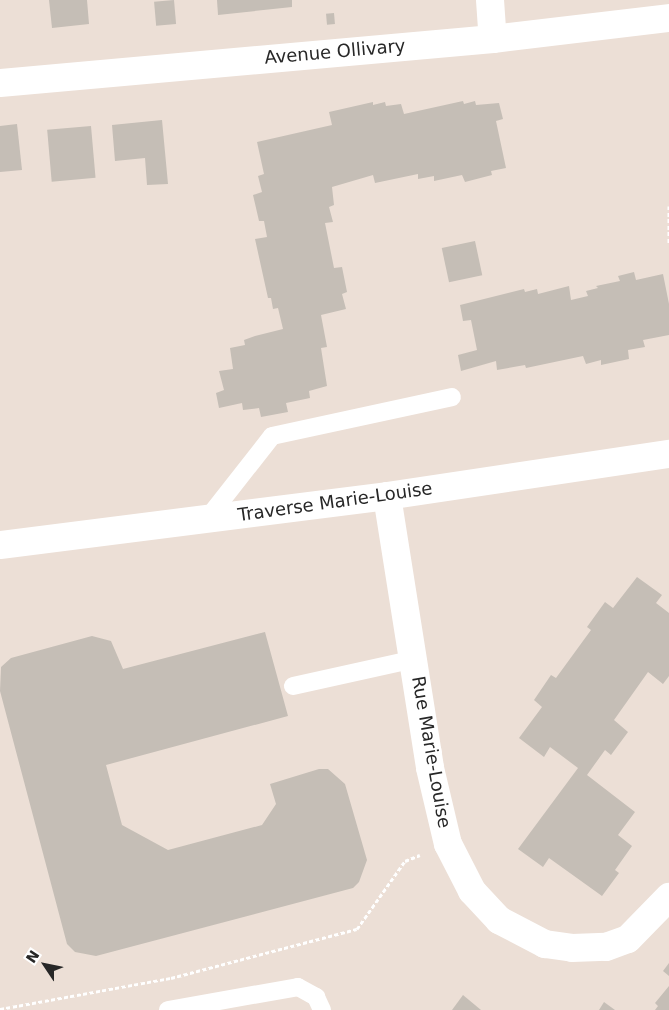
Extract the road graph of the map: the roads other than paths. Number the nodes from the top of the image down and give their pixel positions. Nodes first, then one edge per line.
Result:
1 (490, 0) edge
2 (669, 18) edge
3 (493, 39) junction
4 (0, 82) edge
5 (452, 397) dead end
6 (669, 454) edge
7 (387, 496) junction
8 (207, 519) junction
9 (0, 545) edge
10 (415, 659) junction
11 (293, 686) dead end
12 (669, 898) edge
13 (168, 1010) edge
14 (322, 1010) edge

1 - 3 street
2 - 3 street, Avenue Ollivary
3 - 4 street, Avenue Ollivary
5 - 8 lane
6 - 7 street, Traverse Marie-Louise
7 - 8 street, Traverse Marie-Louise
7 - 10 street, Rue Marie-Louise
8 - 9 street, Traverse Marie-Louise
10 - 11 lane
10 - 12 street, Rue Marie-Louise
13 - 14 lane

